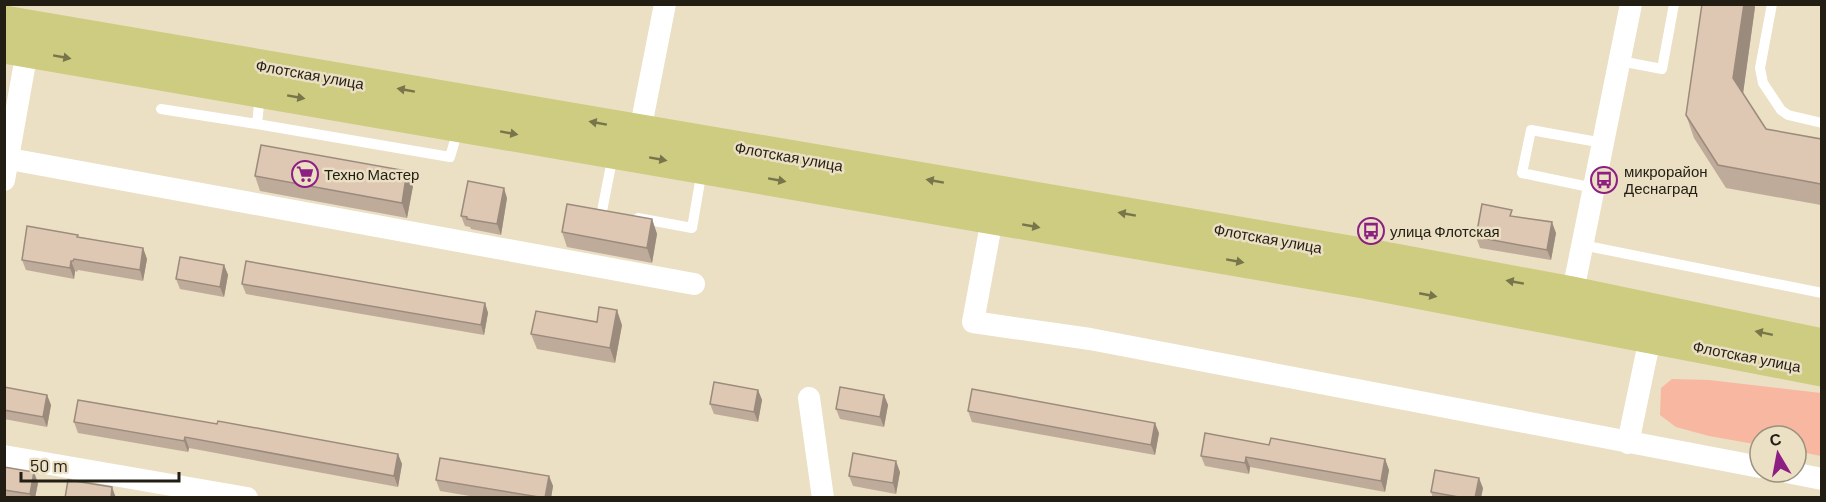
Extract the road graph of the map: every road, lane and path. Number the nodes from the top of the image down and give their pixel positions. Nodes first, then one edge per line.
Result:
1 (666, 4) edge
2 (1631, 4) edge
3 (1674, 4) edge
4 (1772, 4) edge
5 (4, 21) edge
6 (16, 49) edge
7 (1620, 61) junction
8 (260, 91) junction
9 (161, 109) dead end
10 (1821, 123) edge
11 (257, 124) junction
12 (460, 125) junction
13 (640, 131) junction
14 (1603, 144) junction
15 (614, 152) junction
16 (704, 154) junction
17 (6, 166) edge
18 (1594, 188) junction
19 (591, 209) edge
20 (614, 213) junction
21 (992, 219) junction
22 (1582, 245) junction
23 (694, 284) dead end
24 (1821, 292) edge
25 (1569, 307) junction
26 (1650, 338) junction
27 (1821, 345) edge
28 (1821, 370) edge
29 (809, 398) dead end
30 (1628, 443) junction
31 (4, 456) edge
32 (1748, 465) edge
33 (248, 498) edge
34 (823, 498) edge

1 - 13 street
2 - 7 street
3 - 7 lane
4 - 10 lane
13 -> 5 main road, Флотская улица
6 -> 8 main road, Флотская улица
6 - 17 street
7 - 14 street
8 - 11 lane
8 -> 12 main road, Флотская улица
9 - 11 lane
11 - 12 lane
12 -> 15 main road, Флотская улица
13 - 16 main road, Флотская улица
14 - 18 street
14 - 18 lane
15 -> 16 main road, Флотская улица
15 - 20 lane
16 - 20 lane
16 -> 21 main road, Флотская улица
25 -> 16 main road, Флотская улица
17 - 23 street
18 - 22 street
19 - 20 lane
21 -> 25 main road, Флотская улица
21 - 30 street
22 - 24 lane
22 - 25 street
25 - 26 main road, Флотская улица
27 -> 25 main road, Флотская улица
26 - 28 main road, Флотская улица
26 - 30 street
29 - 34 street
30 - 32 street
31 - 33 street

